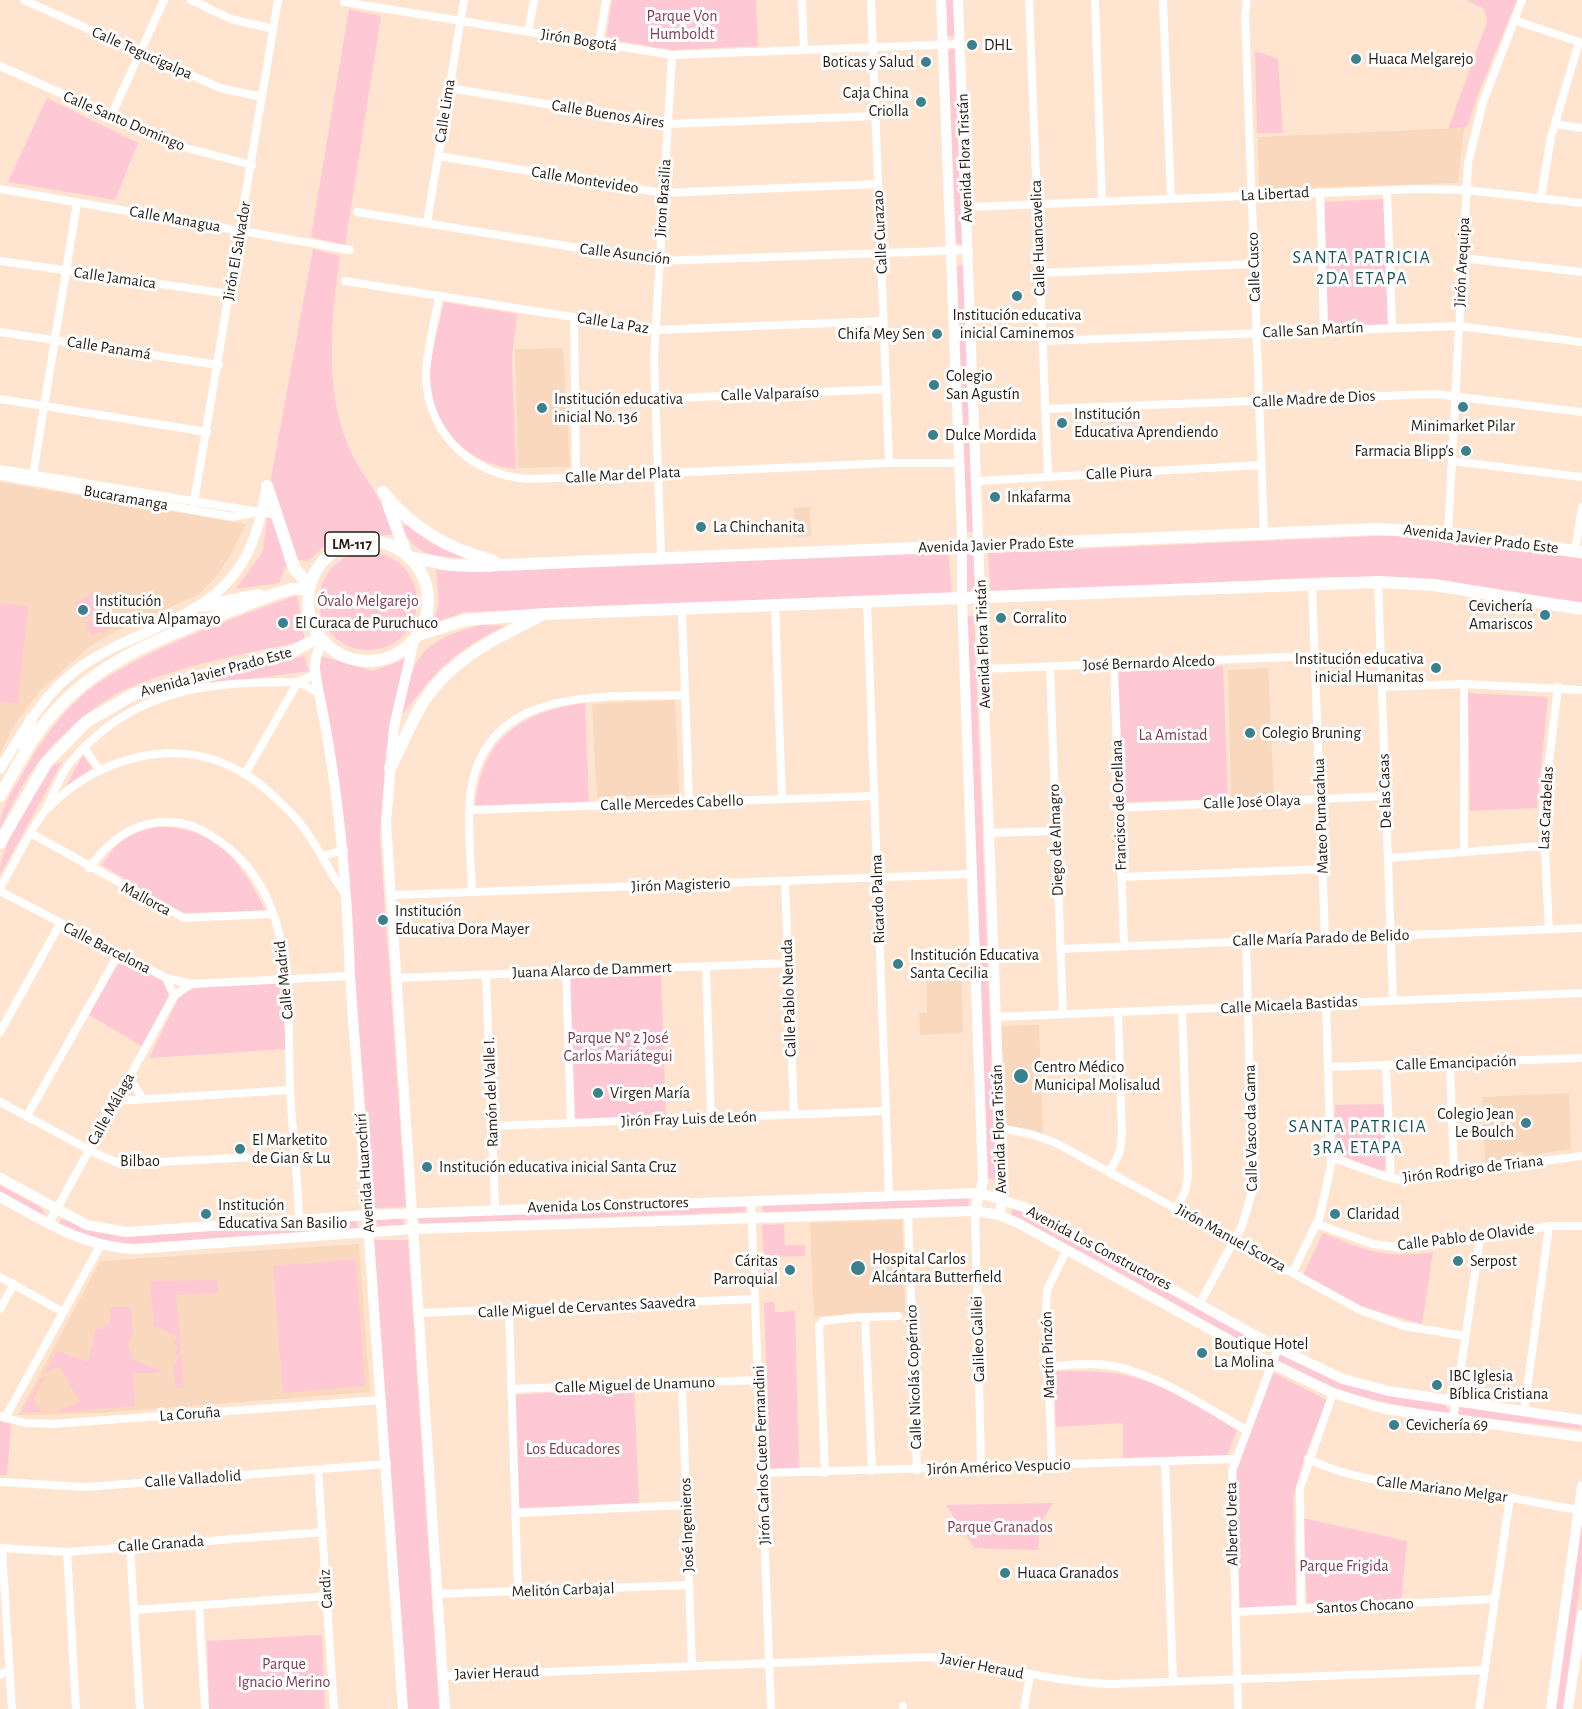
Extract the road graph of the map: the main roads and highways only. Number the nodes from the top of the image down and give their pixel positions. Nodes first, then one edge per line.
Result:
1 (267, 486) road end
2 (1579, 551) edge
3 (408, 557) junction
4 (522, 562) junction
5 (309, 587) junction
6 (272, 595) junction
7 (203, 606) road end
8 (1582, 609) edge
9 (545, 614) junction
10 (416, 637) junction
11 (322, 640) junction
12 (171, 693) road end
13 (134, 694) junction
14 (31, 719) road end
15 (24, 753) junction
16 (390, 768) road end
17 (0, 796) edge
18 (0, 843) edge

1 - 5 main road
2 - 4 main road, Avenida Javier Prado Este
3 - 4 main road, Avenida Javier Prado Este
3 - 4 main road, LM-117
3 - 5 main road, LM-117
3 - 10 main road, LM-117
5 - 6 main road
5 - 11 main road
6 - 7 main road
6 - 15 main road
8 - 9 main road
9 - 10 main road
9 - 16 main road
10 - 11 main road
11 - 13 main road, Avenida Javier Prado Este
12 - 13 main road
13 - 18 main road, Avenida Javier Prado Este
14 - 15 main road
15 - 17 main road

